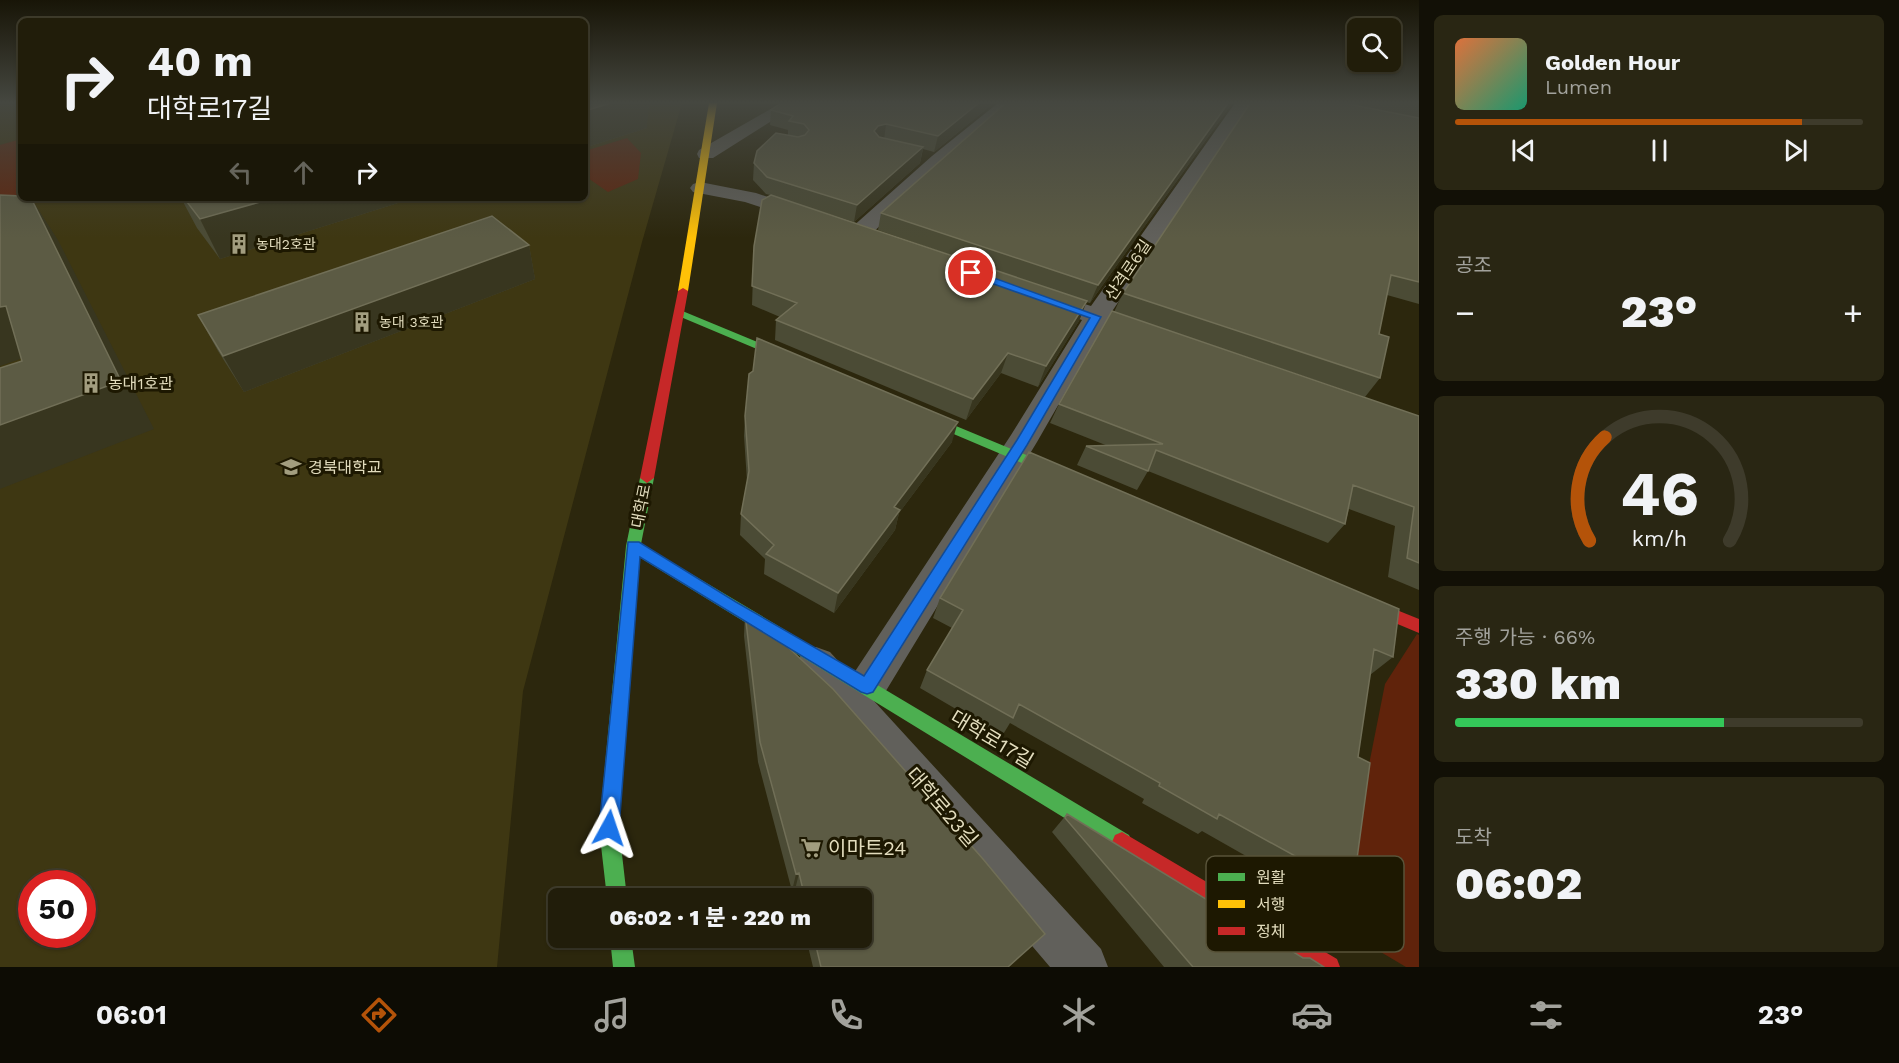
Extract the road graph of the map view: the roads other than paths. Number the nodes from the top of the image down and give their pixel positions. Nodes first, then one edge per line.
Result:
1 (707, 148) edge
2 (715, 148) edge
3 (953, 148) edge
4 (1211, 148) edge
5 (706, 154) junction
6 (914, 155) edge
7 (939, 160) junction
8 (700, 188) junction
9 (1016, 289) edge
10 (680, 313) junction
11 (1096, 317) junction
12 (1163, 340) edge
13 (807, 367) edge
14 (904, 408) edge
15 (1014, 454) junction
16 (1080, 482) edge
17 (633, 546) junction
18 (1342, 594) edge
19 (1419, 626) edge
20 (801, 646) junction
21 (867, 686) junction
22 (616, 888) edge
23 (1206, 892) edge
24 (622, 948) edge
25 (1304, 952) edge
26 (624, 967) edge
27 (1083, 967) edge
28 (1329, 967) edge

1 - 5 main road, 대학로
2 - 5 street
3 - 7 street
4 - 11 street, 산격로6길
5 - 8 main road, 대학로
6 - 7 street
7 - 8 street
8 - 10 main road, 대학로
9 - 11 street
10 - 13 main road
10 - 17 main road, 대학로
11 - 12 street
11 - 15 street, 산격로6길
14 - 15 main road
15 - 16 main road
15 - 21 street, 산격로6길
17 - 20 main road, 대학로17길
17 - 22 main road, 대학로
18 - 19 main road
20 - 21 main road, 대학로17길
20 - 27 street, 대학로23길
21 - 23 main road, 대학로17길
24 - 26 main road
25 - 28 main road, 대학로17길

